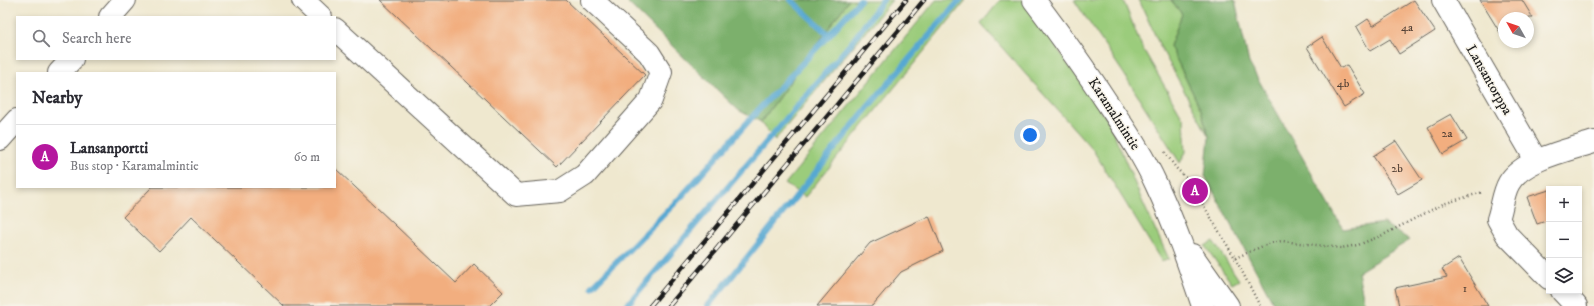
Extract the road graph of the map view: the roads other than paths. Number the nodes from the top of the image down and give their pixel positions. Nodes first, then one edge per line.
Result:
1 (125, 0) edge
2 (303, 0) edge
3 (592, 0) edge
4 (1443, 0) edge
5 (1038, 6) edge
6 (111, 16) edge
7 (320, 16) edge
8 (336, 30) edge
9 (71, 60) edge
10 (60, 72) edge
11 (16, 121) edge
12 (0, 139) edge
13 (1594, 142) edge
14 (1536, 160) junction
15 (1180, 237) junction
16 (1546, 275) edge
17 (1565, 294) edge
18 (1225, 305) edge
19 (1202, 306) edge
20 (1576, 306) edge

1 - 6 street
2 - 7 street
3 - 8 street
4 - 14 street, Lansantorppa
5 - 15 street, Karamalmintie
9 - 10 street
11 - 12 street
13 - 14 street
14 - 16 street
15 - 18 street, Karamalmintie
15 - 19 street, Karamalmintie
17 - 20 street

